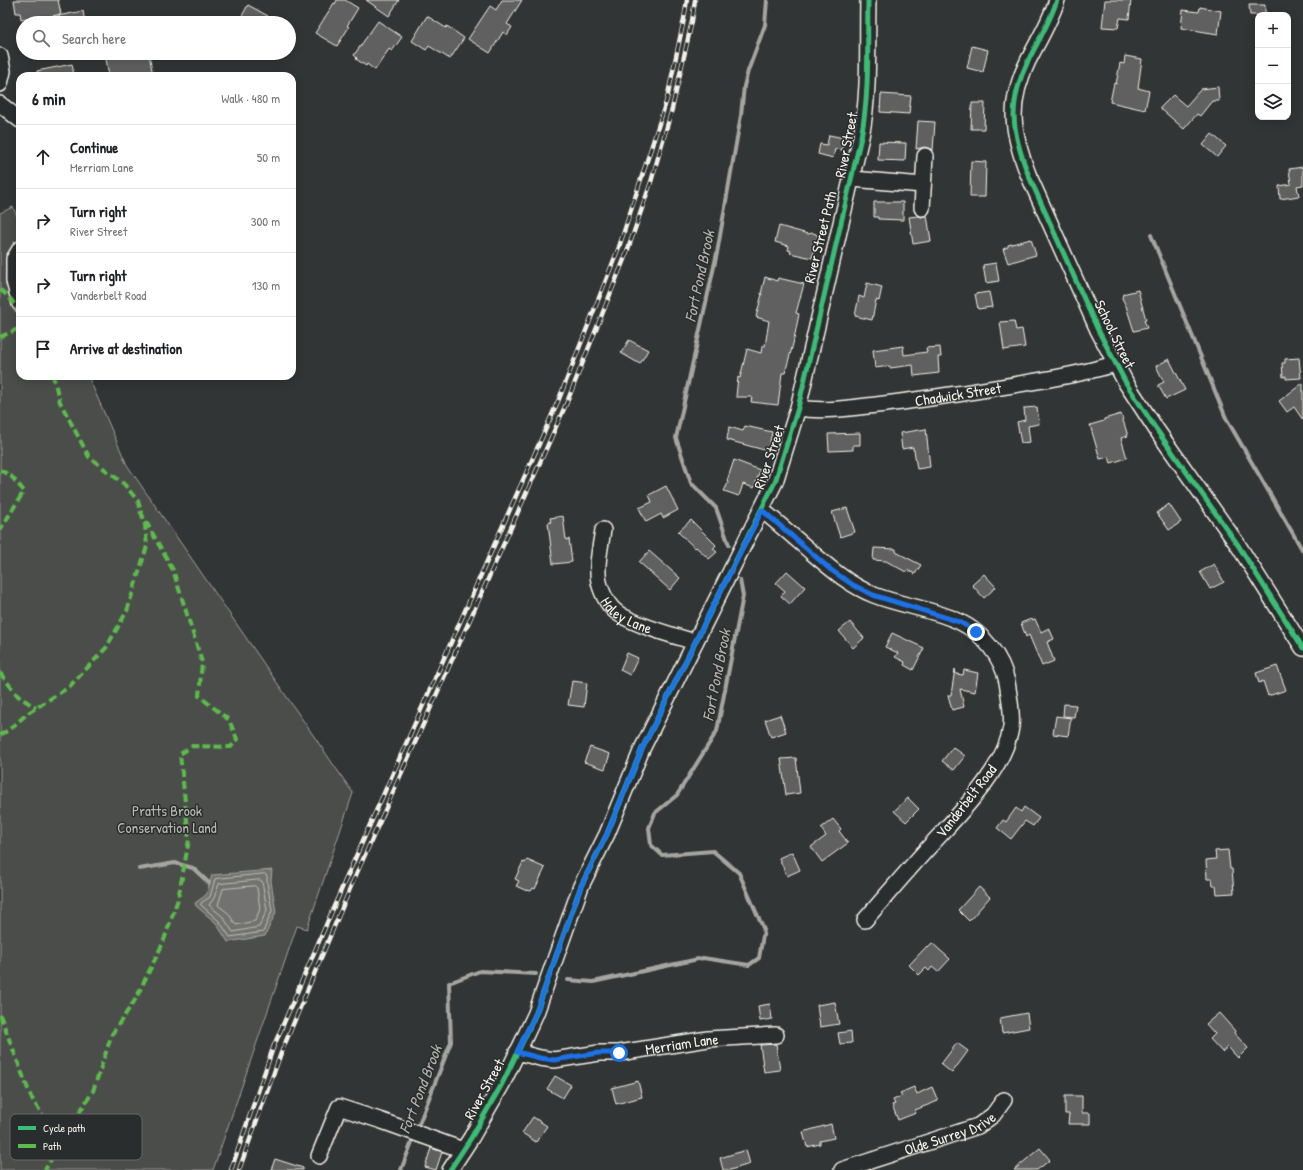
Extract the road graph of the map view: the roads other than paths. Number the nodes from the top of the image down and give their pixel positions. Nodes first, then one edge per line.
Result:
1 (868, 0) edge
2 (1057, 0) edge
3 (0, 56) edge
4 (0, 84) edge
5 (0, 104) edge
6 (16, 117) edge
7 (925, 156) dead end
8 (852, 179) junction
9 (924, 185) junction
10 (922, 208) dead end
11 (16, 256) edge
12 (16, 289) edge
13 (1115, 364) junction
14 (798, 408) junction
15 (762, 510) junction
16 (603, 530) dead end
17 (695, 642) junction
18 (1303, 648) edge
19 (865, 920) dead end
20 (776, 1034) dead end
21 (517, 1052) junction
22 (1004, 1100) dead end
23 (463, 1150) junction
24 (319, 1156) dead end
25 (450, 1170) edge
26 (842, 1170) edge

1 - 8 street, River Street
2 - 13 street, School Street
3 - 4 street
5 - 6 street
7 - 9 street
8 - 9 street
8 - 14 street, River Street
9 - 10 street
11 - 12 street
13 - 14 street, Chadwick Street
13 - 18 street, School Street
14 - 15 street, River Street
15 - 17 street, River Street
15 - 19 street, Vanderbelt Road
16 - 17 street, Haley Lane
17 - 21 street, River Street
20 - 21 street, Merriam Lane
21 - 23 street, River Street
22 - 26 street, Olde Surrey Drive
23 - 24 street
23 - 25 street, River Street

